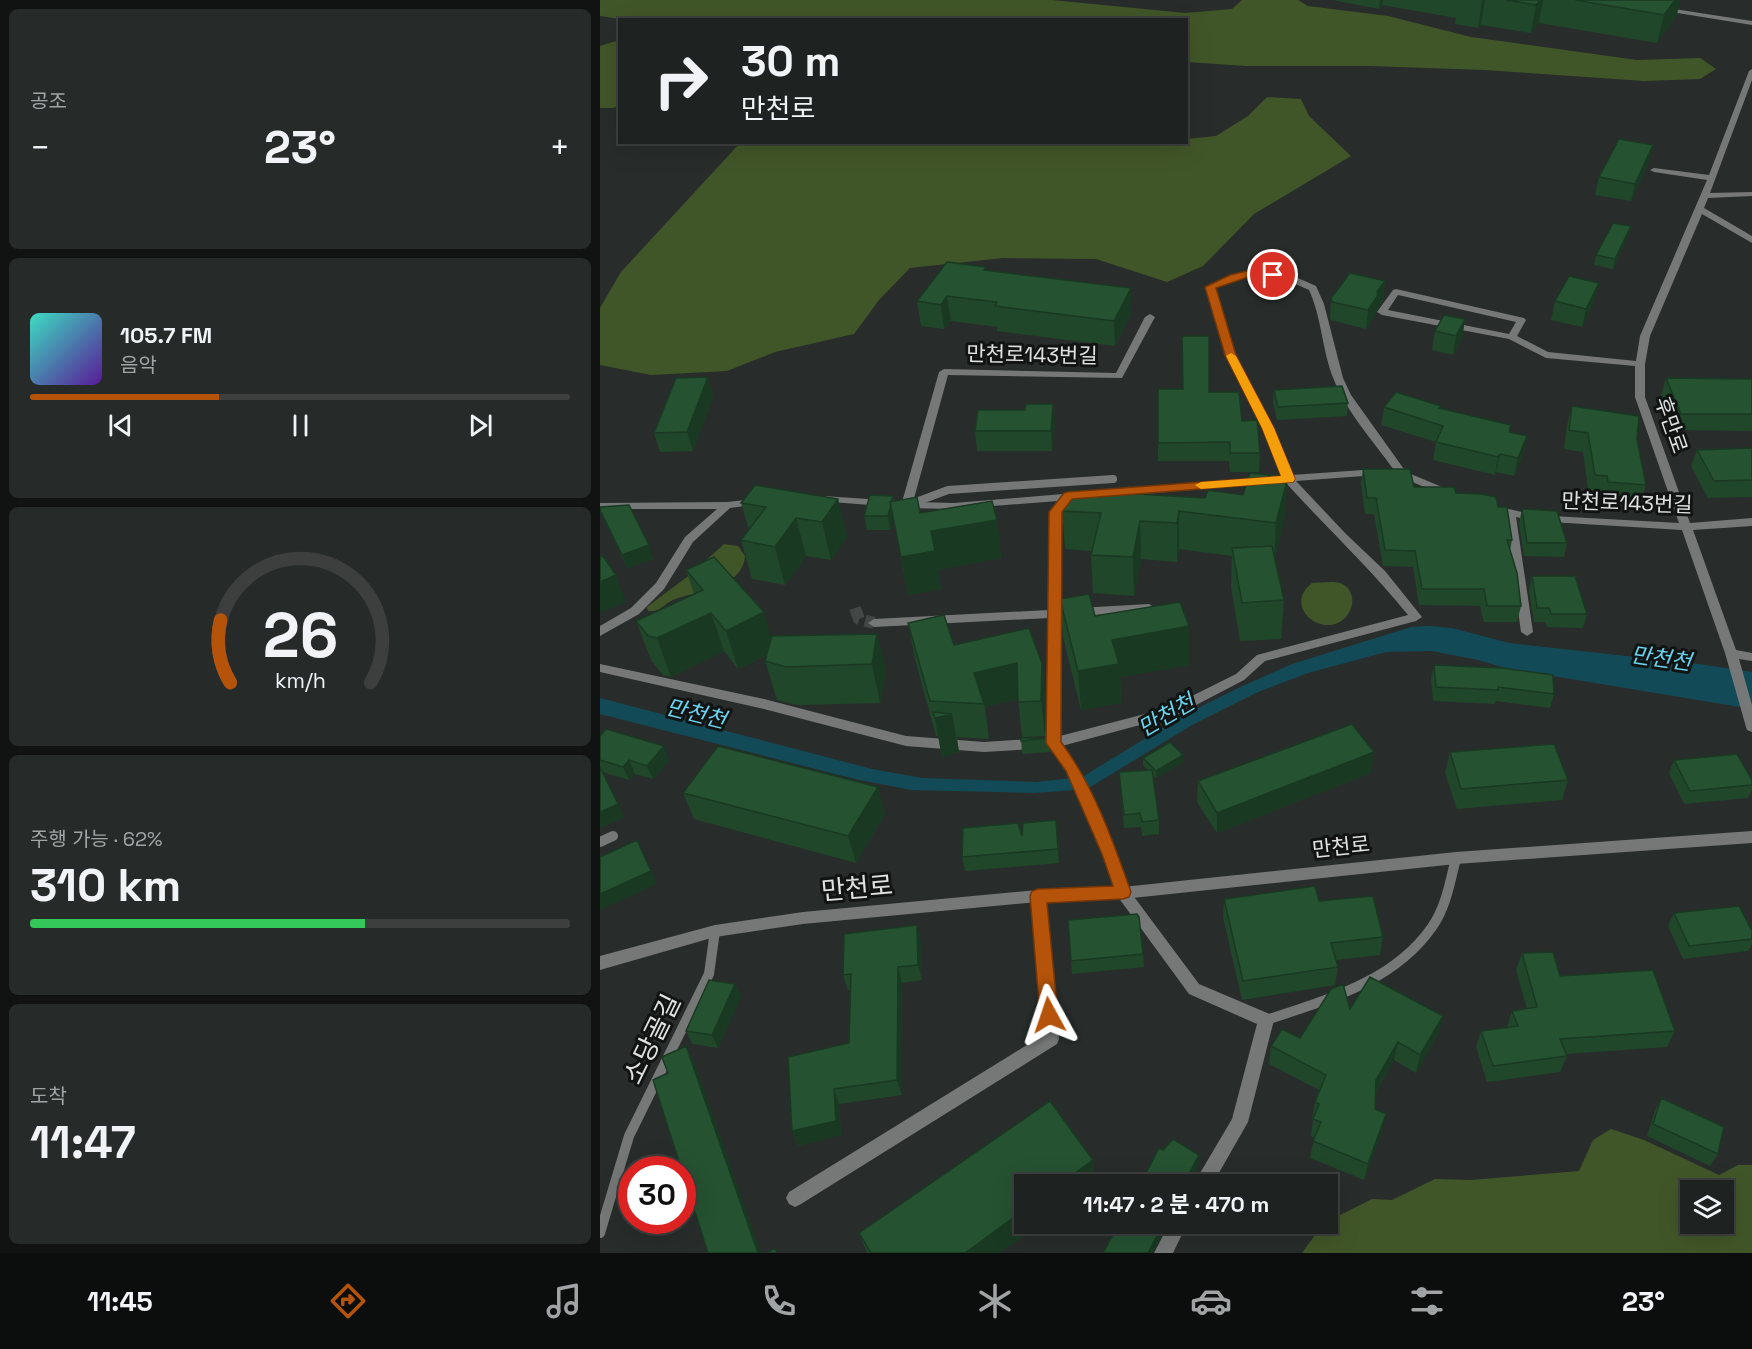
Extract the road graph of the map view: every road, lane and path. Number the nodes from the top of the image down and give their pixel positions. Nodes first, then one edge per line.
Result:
1 (1678, 0) edge
2 (1651, 7) edge
3 (1672, 10) junction
4 (1752, 23) edge
5 (1752, 70) edge
6 (1654, 170) dead end
7 (1710, 178) junction
8 (1752, 194) edge
9 (1704, 196) junction
10 (1700, 208) junction
11 (1752, 240) edge
12 (1150, 317) dead end
13 (1512, 338) junction
14 (1640, 364) junction
15 (1401, 472) junction
16 (1113, 479) dead end
17 (1288, 479) junction
18 (1068, 495) junction
19 (816, 498) edge
20 (1460, 498) edge
21 (772, 501) edge
22 (727, 505) junction
23 (907, 505) junction
24 (1479, 505) edge
25 (600, 506) edge
26 (1510, 512) junction
27 (1752, 522) edge
28 (1686, 527) junction
29 (1149, 608) edge
30 (1055, 613) junction
31 (874, 623) tunnel mouth
32 (600, 632) edge
33 (1527, 632) dead end
34 (1731, 657) junction
35 (1752, 657) edge
36 (600, 668) edge
37 (1750, 722) edge
38 (1053, 743) junction
39 (613, 836) dead end
40 (1752, 837) edge
41 (600, 842) edge
42 (1456, 858) junction
43 (1123, 892) junction
44 (1038, 896) junction
45 (715, 931) junction
46 (600, 963) edge
47 (1266, 1020) junction
48 (1209, 1174) edge
49 (795, 1198) dead end
50 (600, 1233) edge
51 (1173, 1234) edge
52 (1163, 1253) edge

1 - 3 street
2 - 3 street
3 - 4 street
5 - 7 street, 후만로
6 - 7 street
7 - 9 street, 후만로
8 - 9 street
9 - 10 street, 후만로
10 - 11 street
10 - 14 street, 후만로
12 - 23 street, 만천로143번길
13 - 13 street
13 - 14 street
14 - 28 street, 후만로
15 - 17 street
15 - 17 street
15 - 20 street
16 - 23 lane
17 - 18 street
17 - 38 street
18 - 23 street
18 - 30 street
19 - 23 street
21 - 22 street
22 - 25 street
22 - 32 street
24 - 26 street, 만천로143번길
26 - 28 street, 만천로143번길
26 - 33 street
27 - 28 street, 만천로143번길
28 - 34 street, 후만로
29 - 30 street
30 - 31 street
30 - 38 street
34 - 35 street
34 - 37 street, 후만로
36 - 38 street
38 - 43 street
39 - 41 lane
40 - 42 street, 만천로
42 - 43 street, 만천로
42 - 47 lane
43 - 44 street, 만천로
43 - 47 street
44 - 45 street, 만천로
44 - 49 street
45 - 46 street, 만천로
45 - 50 lane, 소당골길
47 - 48 street
51 - 52 street

